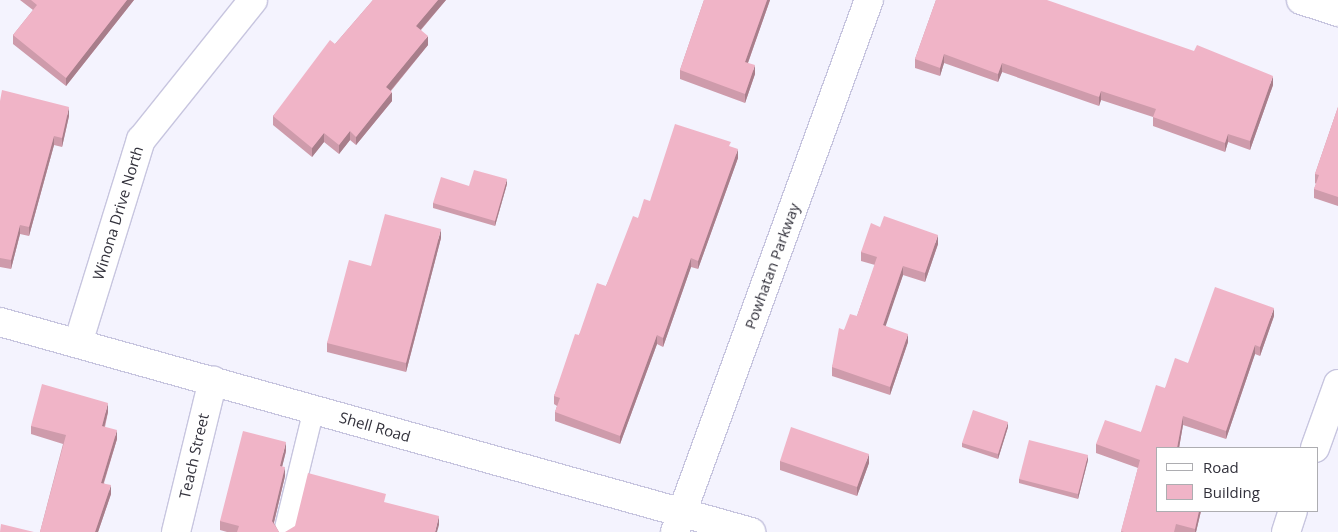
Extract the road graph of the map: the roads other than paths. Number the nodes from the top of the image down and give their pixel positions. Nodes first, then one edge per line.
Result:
1 (253, 0) edge
2 (869, 0) edge
3 (1301, 0) edge
4 (1338, 12) edge
5 (0, 322) edge
6 (78, 343) junction
7 (213, 380) junction
8 (1338, 384) edge
9 (314, 409) junction
10 (1315, 447) edge
11 (1293, 512) edge
12 (678, 523) edge
13 (176, 532) edge
14 (284, 532) edge
15 (751, 532) edge
16 (1286, 532) edge

1 - 6 street, Winona Drive North
2 - 12 street, Powhatan Parkway
3 - 4 street
5 - 6 street, Shell Road
6 - 7 street, Shell Road
7 - 9 street, Shell Road
7 - 13 street, Teach Street
8 - 10 street
9 - 12 street, Shell Road
9 - 14 lane
11 - 16 street
12 - 15 street, Shell Road

